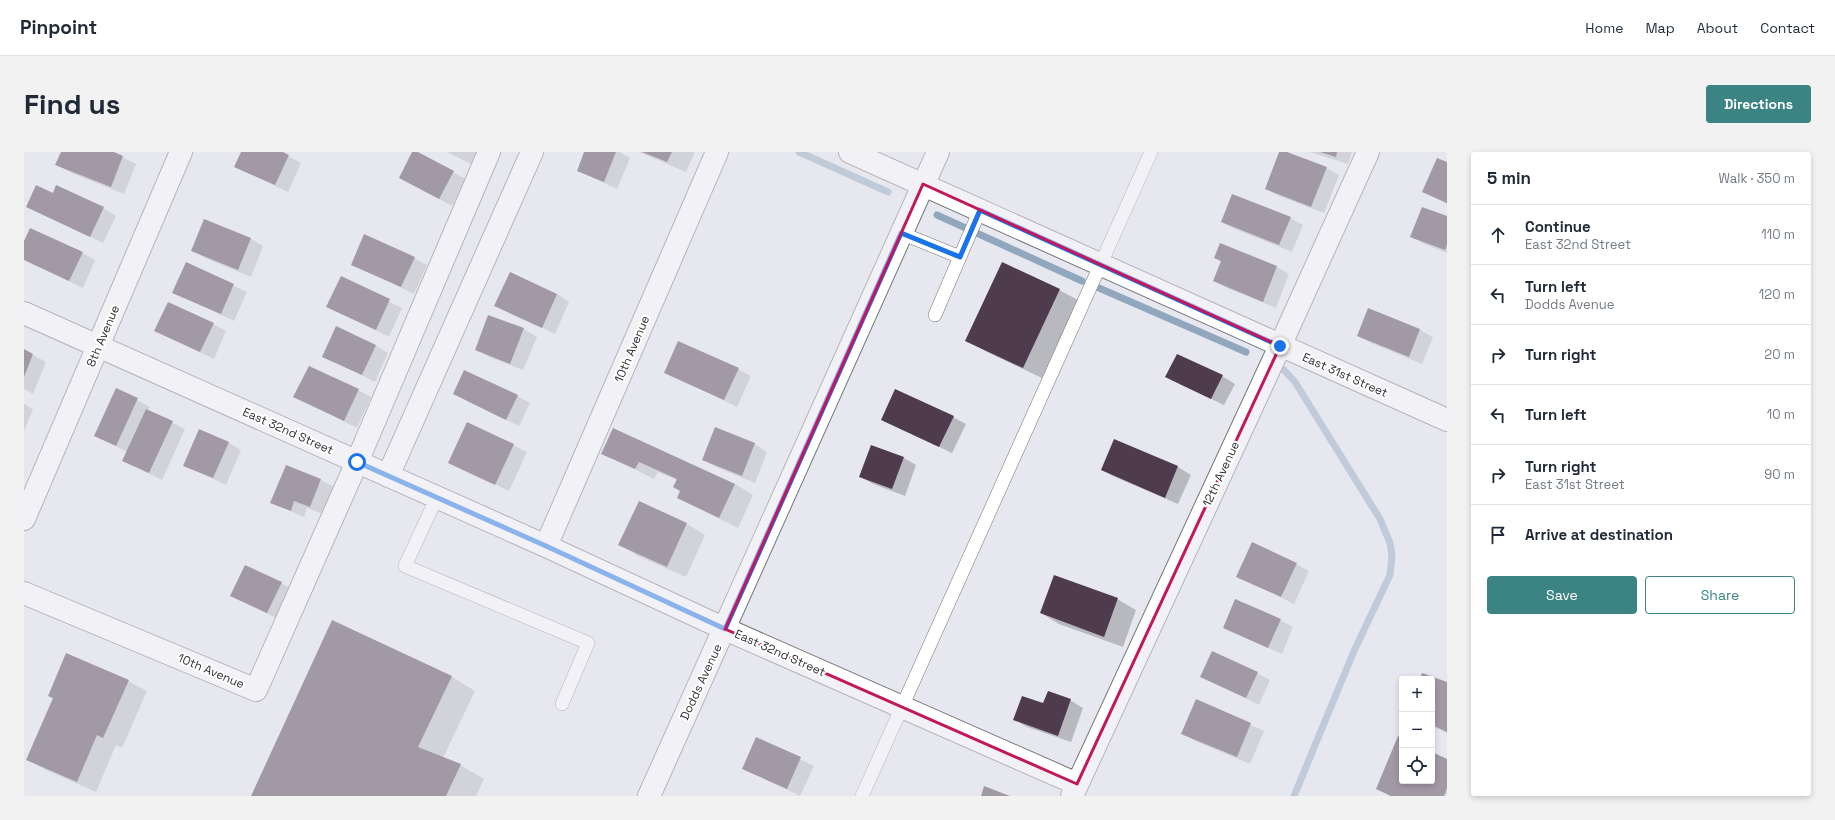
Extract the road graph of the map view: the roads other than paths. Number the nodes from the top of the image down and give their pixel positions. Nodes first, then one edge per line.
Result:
1 (181, 152) edge
2 (489, 152) edge
3 (532, 152) edge
4 (717, 152) edge
5 (850, 152) edge
6 (938, 152) edge
7 (1151, 152) edge
8 (1368, 152) edge
9 (923, 184) junction
10 (980, 210) junction
11 (901, 233) junction
12 (960, 257) junction
13 (1100, 264) junction
14 (24, 313) edge
15 (935, 315) dead end
16 (1280, 346) junction
17 (99, 347) junction
18 (1447, 420) edge
19 (357, 462) junction
20 (388, 476) junction
21 (437, 497) junction
22 (24, 518) edge
23 (546, 546) junction
24 (24, 593) edge
25 (725, 629) junction
26 (562, 704) dead end
27 (903, 707) junction
28 (1074, 790) edge
29 (649, 796) edge
30 (862, 796) edge

1 - 17 street, 8th Avenue
2 - 19 street
3 - 20 street
4 - 23 street, 10th Avenue
5 - 9 street, East 31st Street
6 - 9 street, Dodds Avenue
7 - 13 lane
8 - 16 street, 12th Avenue
9 - 10 street, East 31st Street
9 - 11 street, Dodds Avenue
10 - 12 lane
10 - 13 street, East 31st Street
11 - 12 lane
11 - 25 street, Dodds Avenue
12 - 15 lane
13 - 16 street, East 31st Street
13 - 27 lane
14 - 17 street, East 32nd Street
16 - 18 street, East 31st Street
16 - 28 street, 12th Avenue
17 - 19 street, East 32nd Street
17 - 22 street, 8th Avenue
19 - 20 street, East 32nd Street
19 - 24 street, 10th Avenue
20 - 21 street, East 32nd Street
21 - 23 street, East 32nd Street
21 - 26 lane
23 - 25 street, East 32nd Street
25 - 27 street, East 32nd Street
25 - 29 street, Dodds Avenue
27 - 28 street, East 32nd Street
27 - 30 lane

